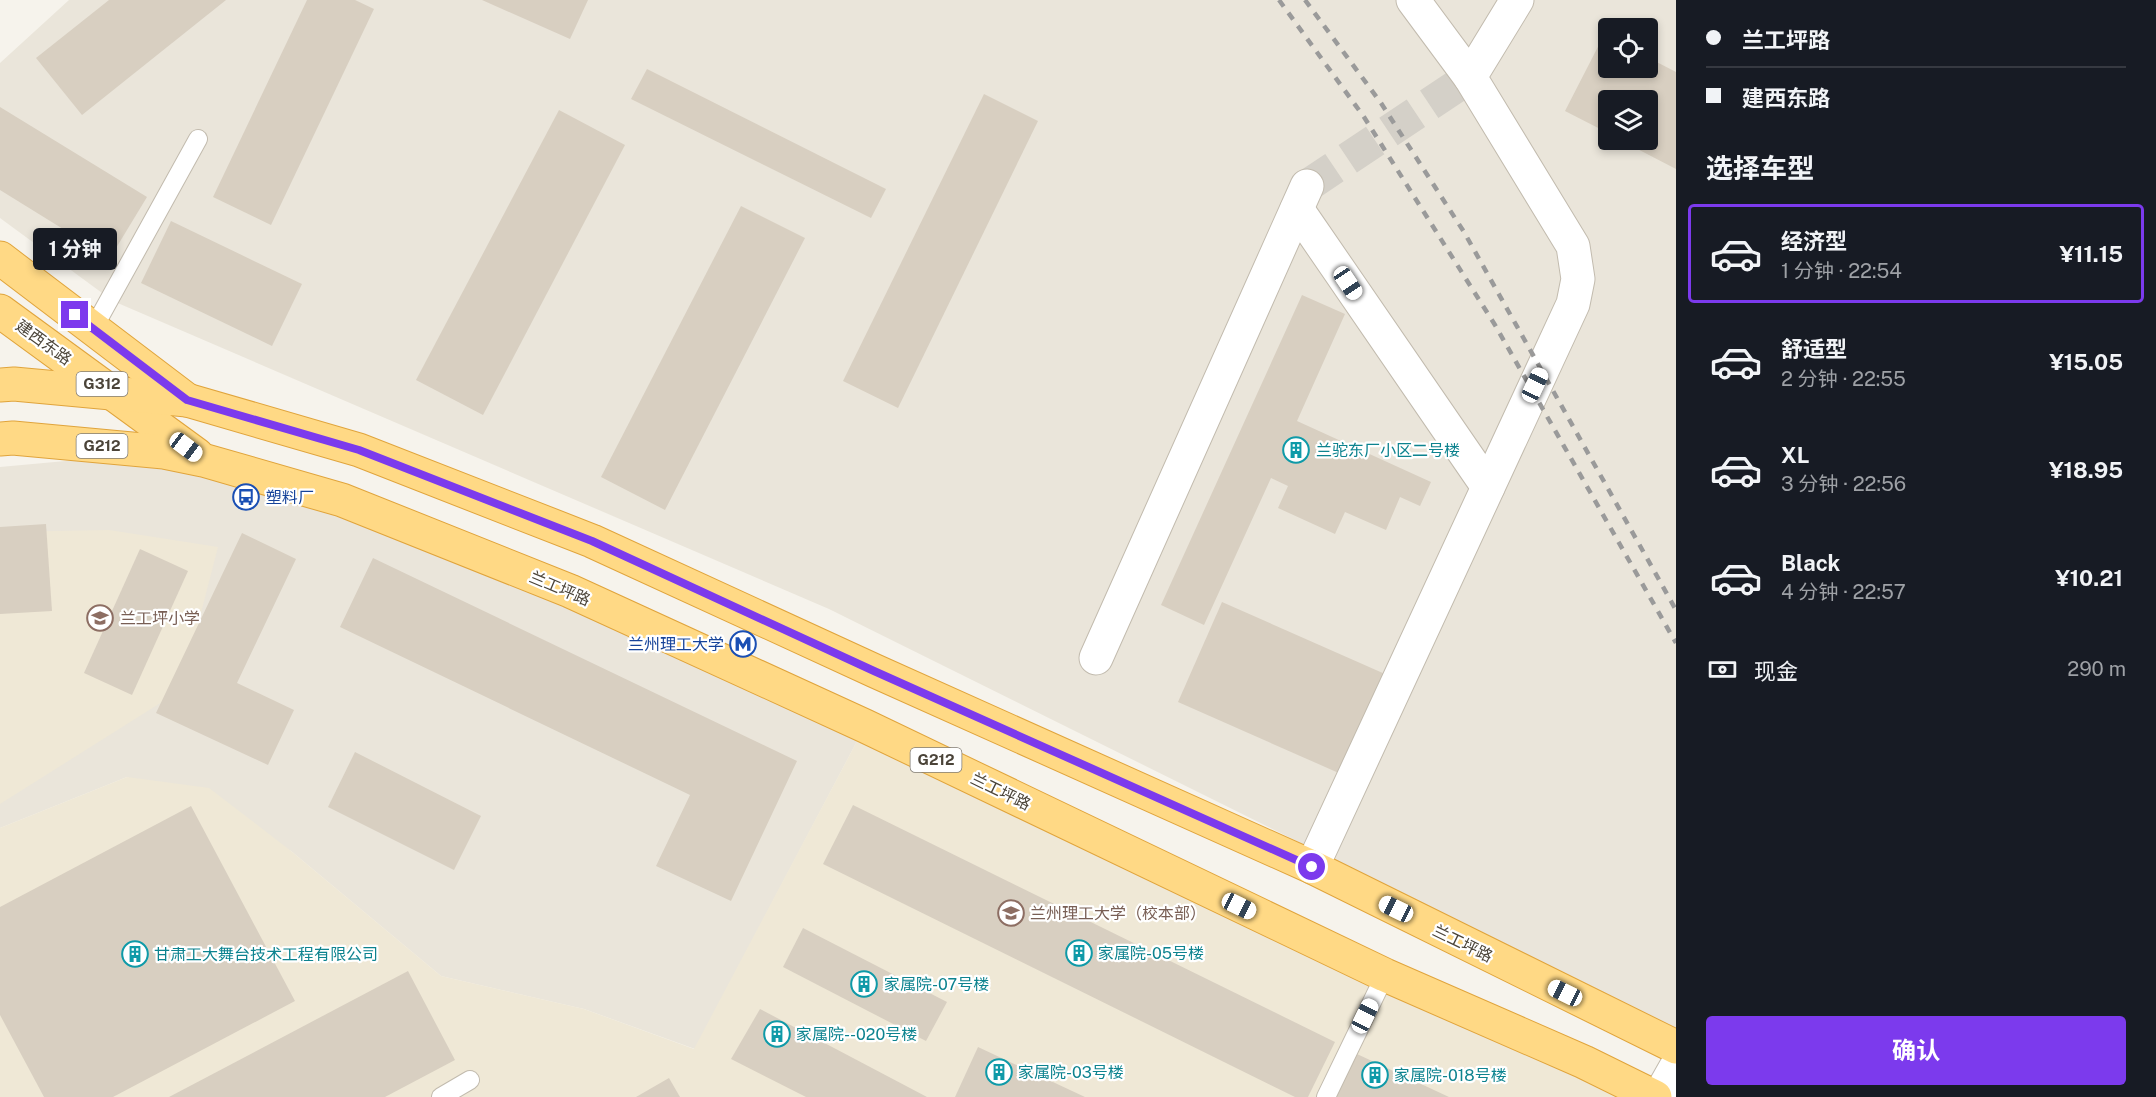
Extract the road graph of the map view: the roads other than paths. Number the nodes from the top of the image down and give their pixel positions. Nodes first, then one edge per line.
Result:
1 (1413, 0) edge
2 (1517, 0) edge
3 (1470, 77) junction
4 (198, 139) dead end
5 (0, 258) edge
6 (0, 310) edge
7 (93, 329) junction
8 (0, 385) edge
9 (116, 394) junction
10 (187, 400) junction
11 (0, 439) edge
12 (203, 460) junction
13 (1488, 487) junction
14 (1096, 658) dead end
15 (1312, 867) junction
16 (1385, 975) junction
17 (1676, 1047) edge
18 (1676, 1067) edge
19 (470, 1080) dead end
20 (441, 1097) edge
21 (1326, 1097) edge
22 (1657, 1097) edge

1 - 3 street
2 - 3 street
3 - 13 street
4 - 7 lane
5 - 7 highway, G312
6 - 9 highway, 建西东路 / G312
7 - 10 highway, G312
8 - 9 highway
9 - 10 highway
9 - 12 highway, 建西东路 / G312
10 - 15 highway, 兰工坪路
11 - 12 highway, G212
12 - 16 highway, 兰工坪路 / G212
13 - 14 street
13 - 15 street
15 - 17 highway, 兰工坪路
16 - 21 lane
16 - 22 highway, 兰工坪路 / G212
18 - 22 street
19 - 20 lane

